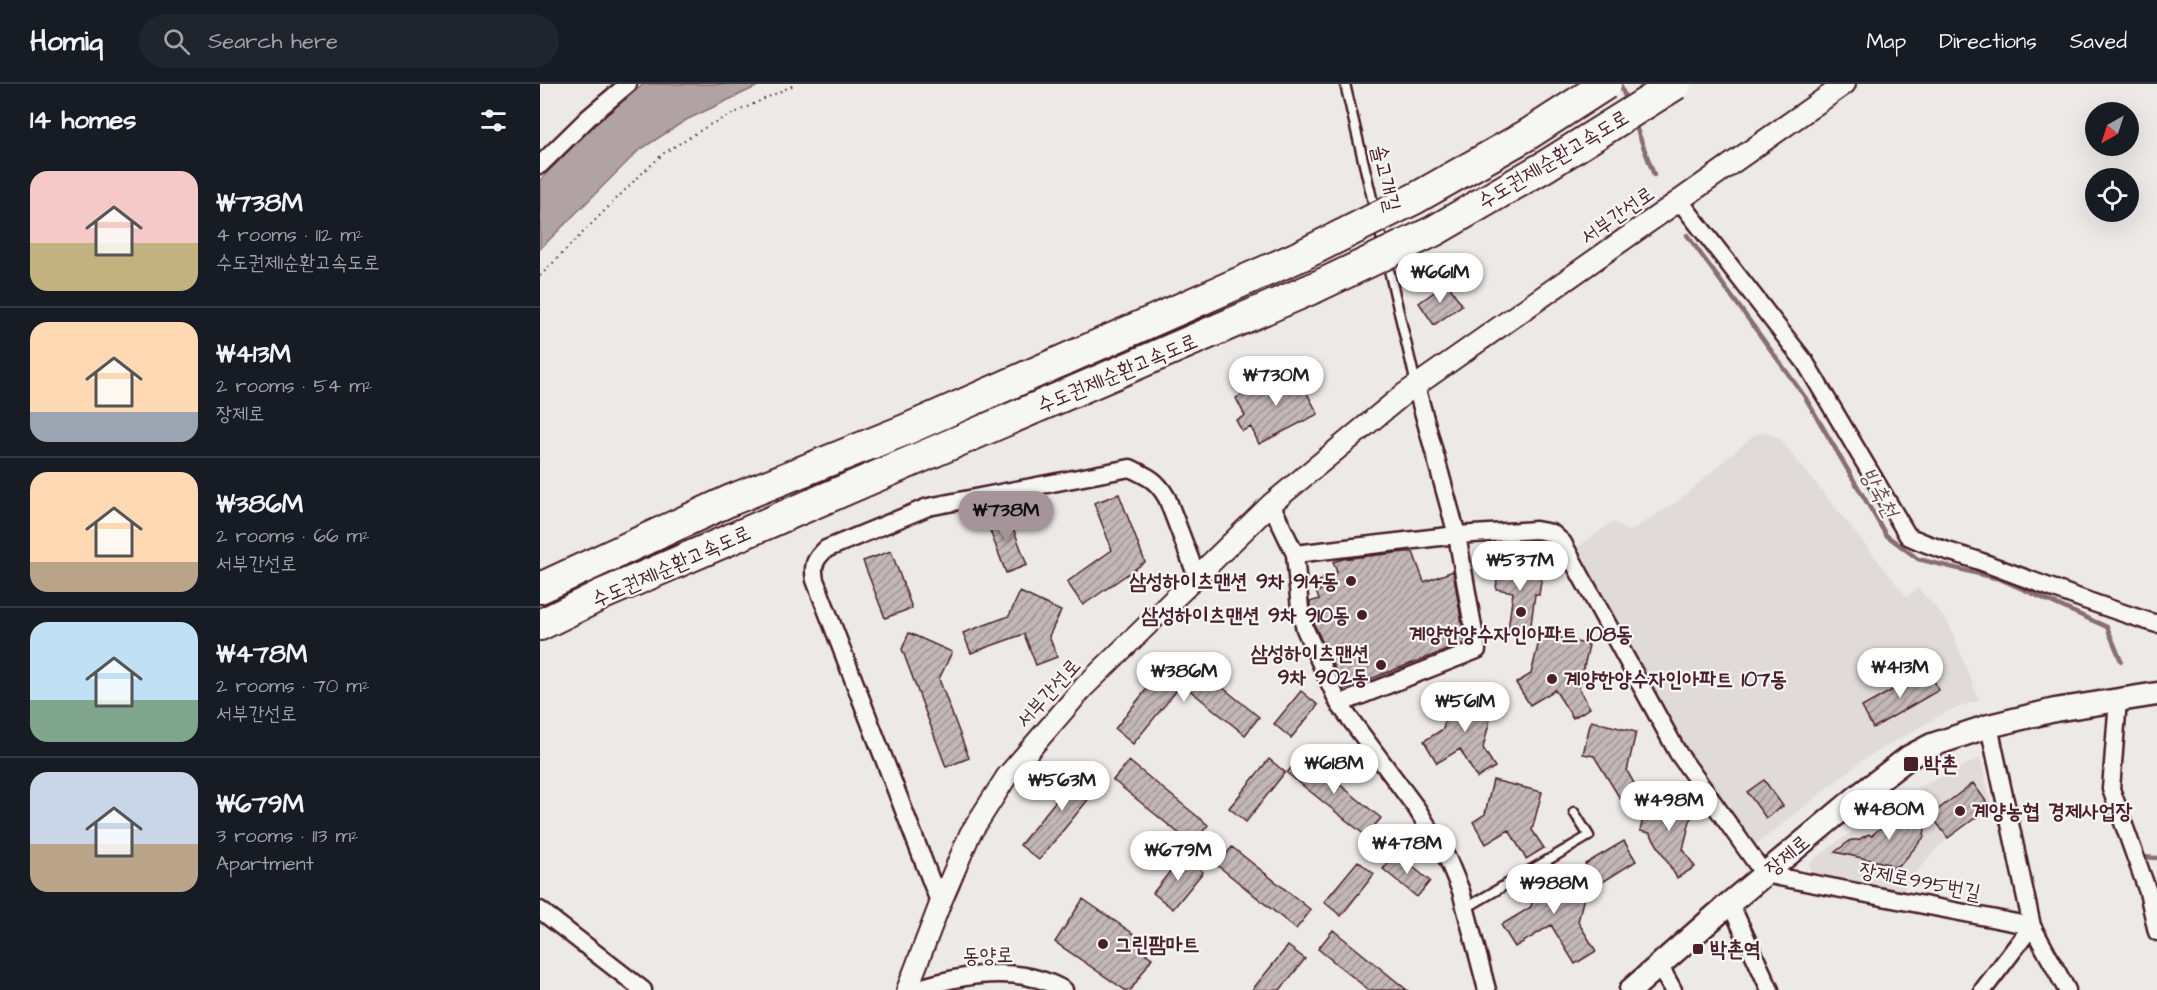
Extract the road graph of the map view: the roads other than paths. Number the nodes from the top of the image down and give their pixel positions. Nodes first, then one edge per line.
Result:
1 (627, 84) edge
2 (1345, 84) edge
3 (1606, 84) edge
4 (1676, 84) edge
5 (1845, 84) edge
6 (540, 165) edge
7 (1679, 200) junction
8 (1416, 386) junction
9 (1271, 504) junction
10 (1457, 535) junction
11 (1294, 554) junction
12 (1197, 577) junction
13 (540, 588) edge
14 (2157, 624) edge
15 (540, 626) edge
16 (2157, 694) edge
17 (2118, 700) junction
18 (1339, 704) junction
19 (1989, 726) junction
20 (1575, 812) dead end
21 (1764, 874) junction
22 (1730, 903) junction
23 (940, 904) junction
24 (1466, 908) junction
25 (540, 910) edge
26 (2032, 926) junction
27 (2157, 933) edge
28 (1659, 965) junction
29 (643, 990) edge
30 (907, 990) edge
31 (913, 990) edge
32 (1064, 990) edge
33 (1487, 990) edge
34 (1631, 990) edge
35 (1673, 990) edge
36 (1770, 990) edge
37 (1983, 990) edge
38 (2067, 990) edge

1 - 6 street
2 - 8 lane, 솔고개길
3 - 13 highway, 수도권제1순환고속도로, bridge
4 - 15 highway, 수도권제1순환고속도로, bridge
5 - 7 street, 서부간선로
7 - 8 street, 서부간선로
7 - 14 street
8 - 9 street, 서부간선로
8 - 10 street
9 - 11 street
9 - 12 street, 서부간선로
10 - 11 street
10 - 18 street
10 - 21 street
11 - 18 street
12 - 23 street, 서부간선로
12 - 23 street
16 - 17 main road, 장제로
17 - 19 main road, 장제로
17 - 27 street
18 - 24 street
19 - 21 main road, 장제로
19 - 26 street
20 - 24 lane
21 - 22 main road, 장제로
21 - 26 street, 장제로995번길
22 - 28 main road, 장제로
22 - 36 street
23 - 30 street, 서부간선로
24 - 33 street
25 - 29 street
26 - 37 street
26 - 38 street
28 - 34 main road, 장제로
28 - 35 street
31 - 32 street, 동양로

